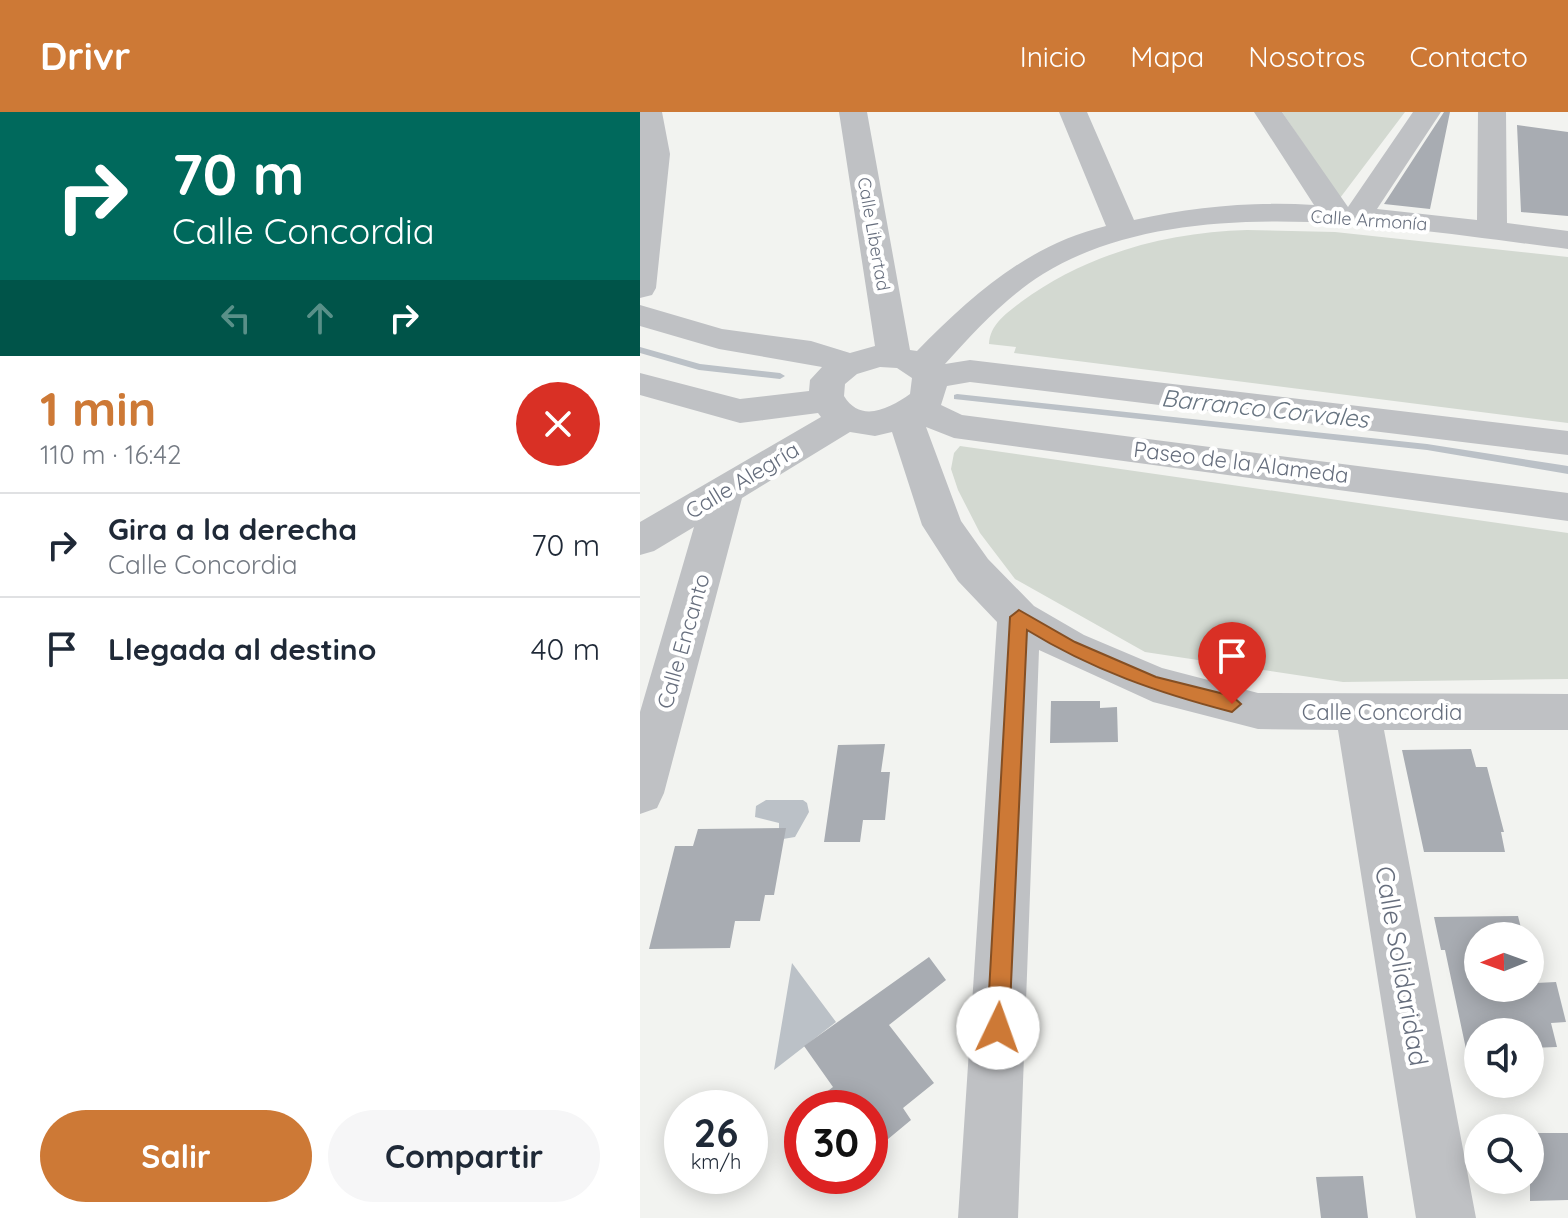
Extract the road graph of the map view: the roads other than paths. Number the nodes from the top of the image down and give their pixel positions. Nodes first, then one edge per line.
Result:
1 (648, 112) edge
2 (853, 112) edge
3 (1073, 112) edge
4 (1268, 112) edge
5 (1427, 112) edge
6 (1492, 112) edge
7 (1346, 215) junction
8 (1123, 231) junction
9 (1492, 231) junction
10 (1568, 240) edge
11 (640, 288) edge
12 (640, 315) edge
13 (848, 364) junction
14 (640, 384) edge
15 (913, 385) junction
16 (835, 410) junction
17 (1568, 443) edge
18 (725, 488) junction
19 (1568, 507) edge
20 (640, 541) edge
21 (1019, 617) junction
22 (1568, 712) edge
23 (1358, 713) junction
24 (640, 793) edge
25 (988, 1218) edge
26 (1446, 1218) edge

1 - 11 street
2 - 15 street, Calle Libertad
3 - 8 street
4 - 7 street
5 - 7 street
6 - 9 street
7 - 8 street, Calle Armonía
7 - 9 street, Calle Armonía
8 - 15 street, Calle Armonía
9 - 10 street, Calle Armonía
12 - 13 street
13 - 15 street
13 - 16 street
14 - 16 street
15 - 16 street
15 - 17 street
15 - 19 street, Paseo de la Alameda
15 - 21 street, Calle Concordia
16 - 18 street, Calle Alegría
18 - 20 street, Calle Alegría
18 - 24 street, Calle Encanto
21 - 23 street, Calle Concordia
21 - 25 street
22 - 23 street, Calle Concordia
23 - 26 street, Calle Solidaridad

